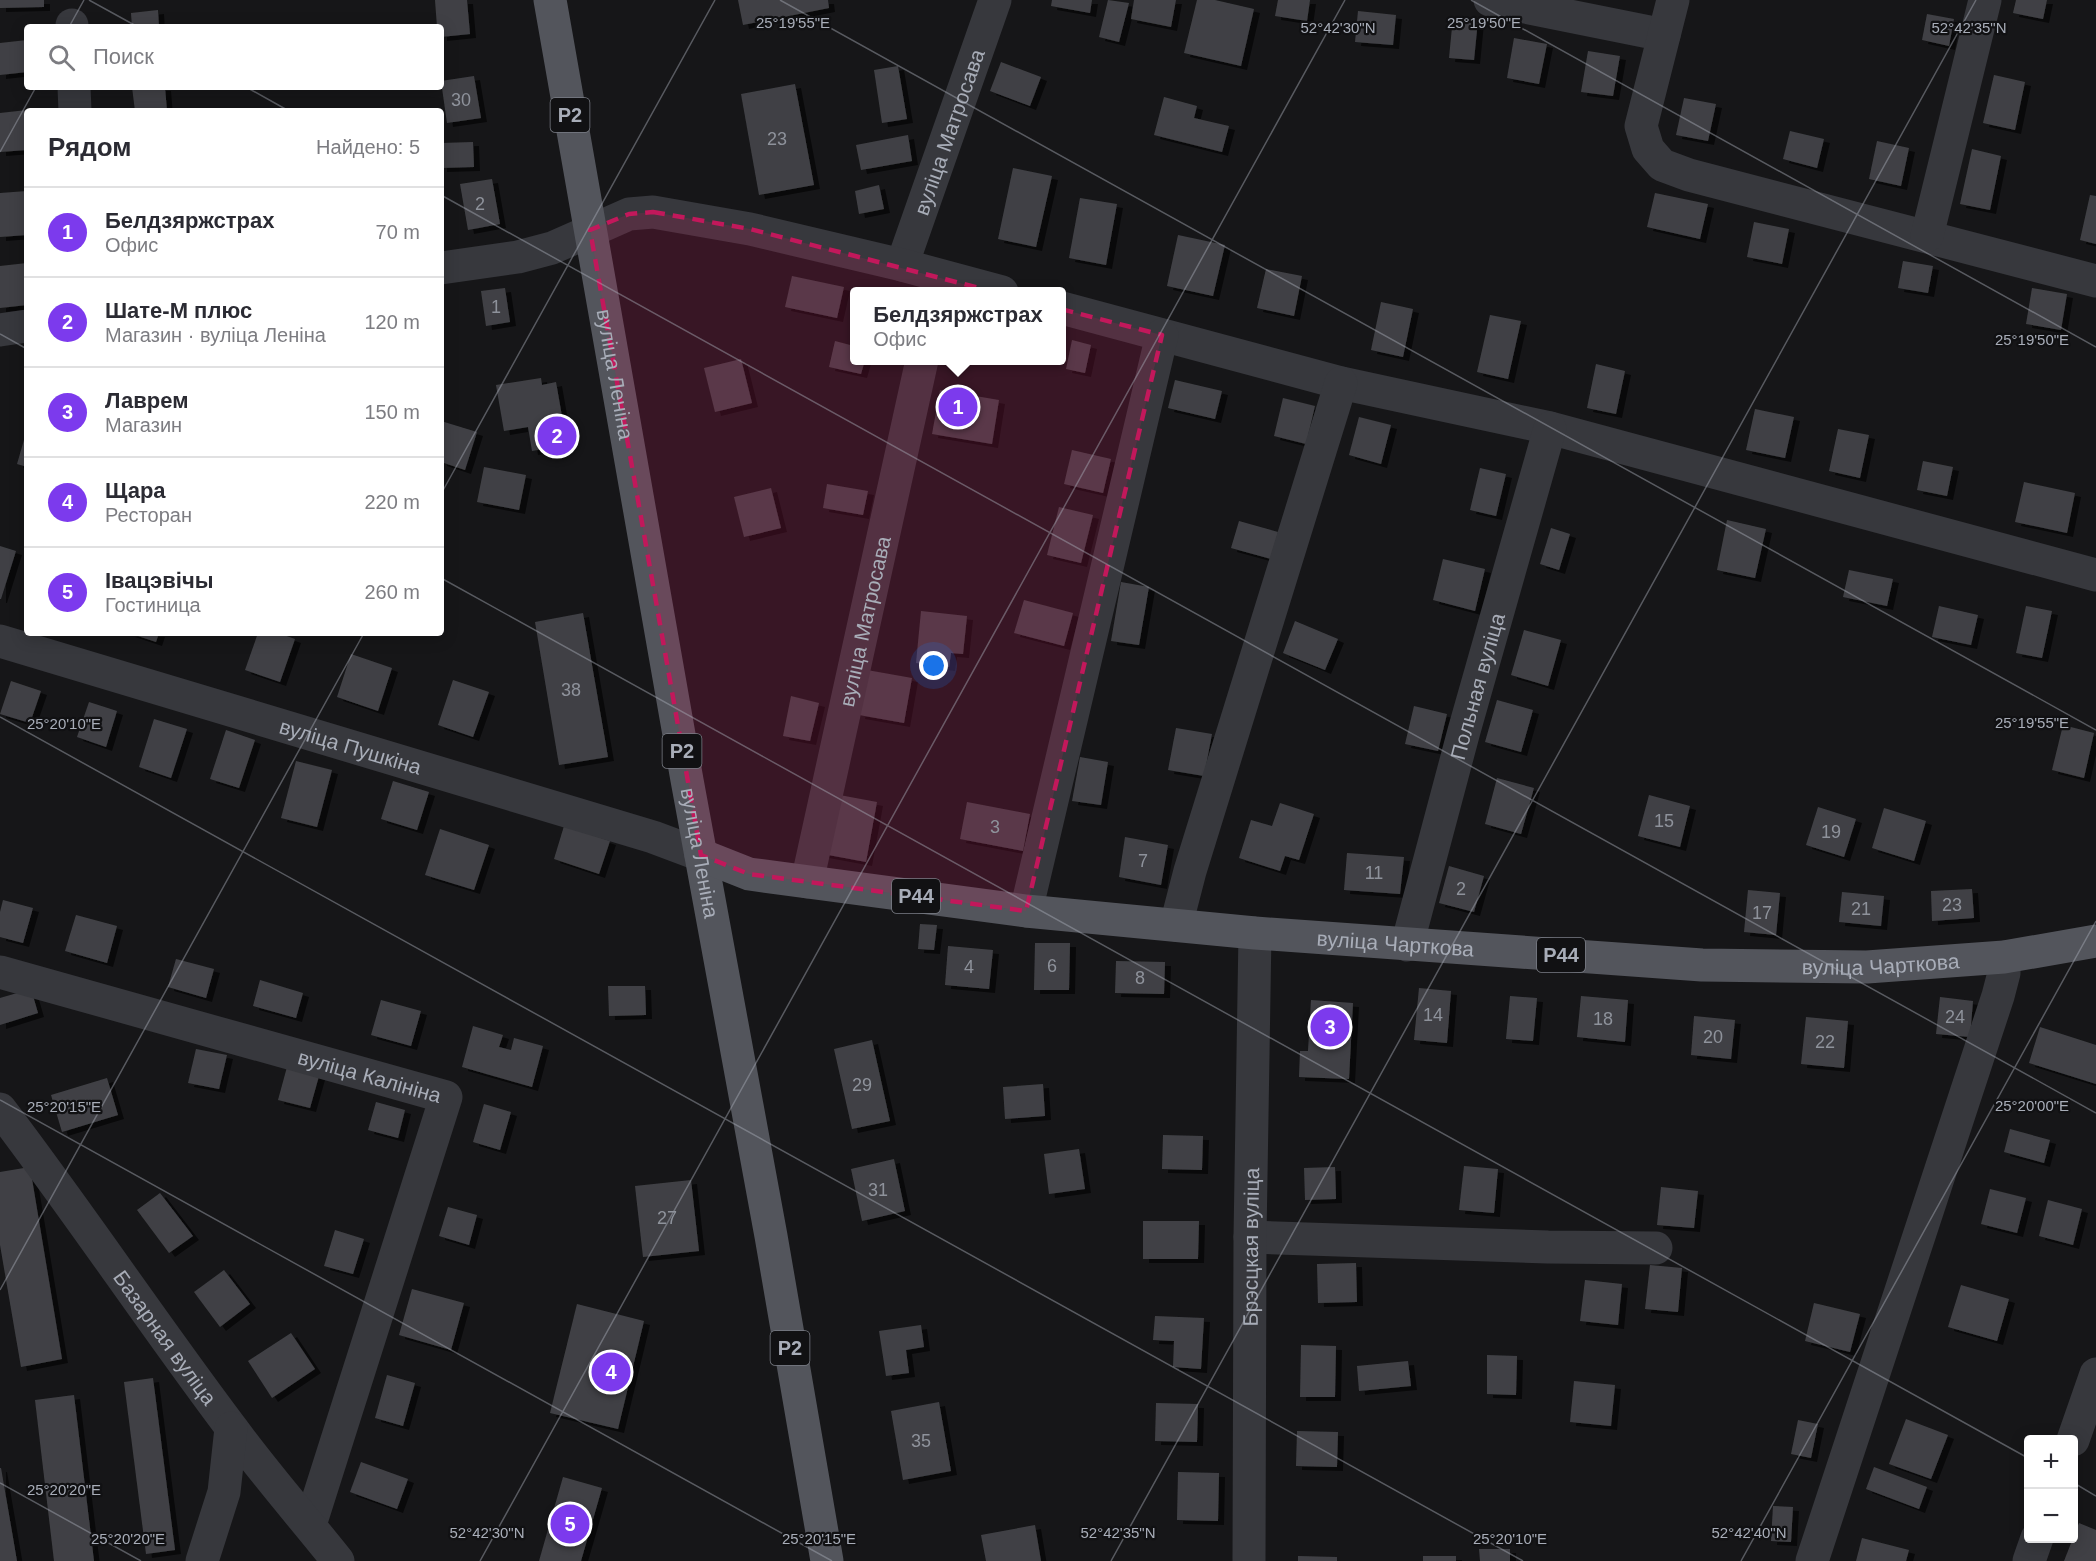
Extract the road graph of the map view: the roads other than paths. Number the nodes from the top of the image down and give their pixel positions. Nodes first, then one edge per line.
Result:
1 (550, 0) edge
2 (995, 0) edge
3 (1490, 0) edge
4 (1673, 0) edge
5 (1985, 0) edge
6 (1664, 35) junction
7 (74, 90) edge
8 (75, 108) edge
9 (590, 230) junction
10 (1927, 236) junction
11 (902, 265) junction
12 (444, 268) edge
13 (2096, 281) edge
14 (940, 283) edge
15 (971, 287) edge
16 (1066, 309) edge
17 (24, 326) edge
18 (0, 330) edge
19 (1162, 335) junction
20 (921, 365) edge
21 (1341, 383) junction
22 (1550, 428) junction
23 (2096, 574) edge
24 (0, 641) edge
25 (701, 855) junction
26 (807, 882) junction
27 (1026, 911) junction
28 (1176, 924) junction
29 (1256, 933) junction
30 (2096, 941) edge
31 (1407, 945) junction
32 (2004, 957) junction
33 (0, 972) edge
34 (0, 1108) edge
35 (1250, 1237) junction
36 (1656, 1248) dead end
37 (2096, 1374) edge
38 (231, 1428) junction
39 (2075, 1435) edge
40 (310, 1525) junction
41 (2036, 1543) edge
42 (202, 1561) edge
43 (338, 1561) edge
44 (827, 1561) edge
45 (1250, 1561) edge
46 (1812, 1561) edge
47 (2029, 1561) edge

1 - 9 main road, вуліца Леніна / Р2
2 - 11 street, вуліца Матросава
3 - 6 street
4 - 6 street
5 - 10 street
6 - 10 street
7 - 8 street
9 - 11 street
9 - 12 street
9 - 25 main road, вуліца Леніна / Р2
10 - 13 street
11 - 14 street
14 - 15 street
16 - 19 street
17 - 18 street
19 - 21 street
19 - 27 street
20 - 26 street, вуліца Матросава
21 - 22 street
21 - 28 street
22 - 23 street
22 - 31 street, Польная вуліца
24 - 25 street, вуліца Пушкіна
25 - 26 main road, вуліца Чарткова / Р44
25 - 44 main road, вуліца Леніна / Р2
26 - 27 main road, вуліца Чарткова / Р44
27 - 28 main road, вуліца Чарткова / Р44
28 - 29 main road, вуліца Чарткова / Р44
29 - 31 main road, вуліца Чарткова / Р44
29 - 35 street, Брэсцкая вуліца
30 - 32 main road, вуліца Чарткова / Р44
31 - 32 main road, вуліца Чарткова / Р44
32 - 46 street
33 - 40 street, вуліца Калініна
34 - 38 street, Базарная вуліца
35 - 36 street
35 - 45 street, Брэсцкая вуліца
37 - 39 street
38 - 40 street, Базарная вуліца
38 - 42 street
40 - 43 street, Базарная вуліца
41 - 47 street

